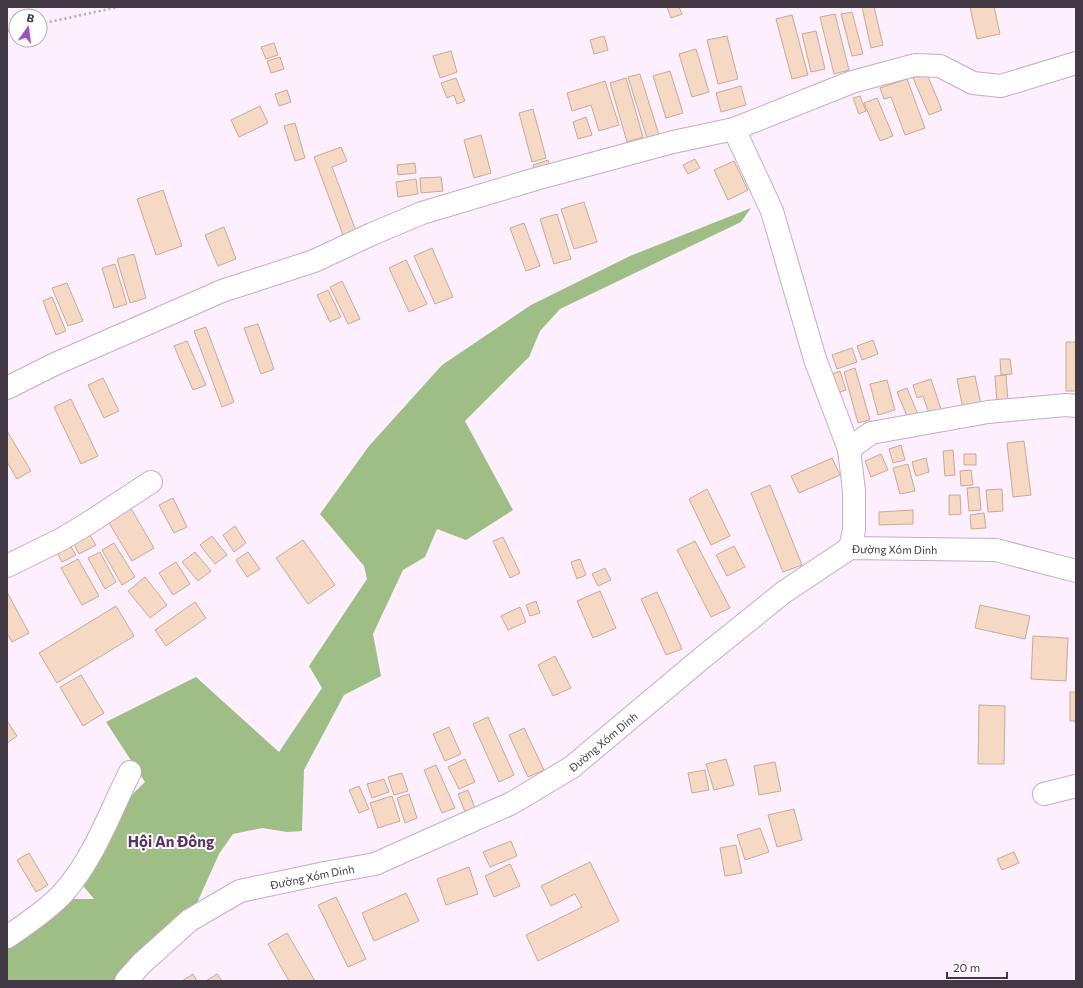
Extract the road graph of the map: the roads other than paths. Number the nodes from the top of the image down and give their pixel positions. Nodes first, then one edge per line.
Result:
1 (1076, 63) edge
2 (734, 129) junction
3 (7, 388) edge
4 (1076, 406) edge
5 (849, 449) junction
6 (151, 482) dead end
7 (850, 548) junction
8 (7, 566) edge
9 (1076, 571) edge
10 (130, 772) dead end
11 (1076, 786) edge
12 (1044, 794) dead end
13 (7, 937) edge
14 (126, 981) edge

1 - 2 street
2 - 3 street
2 - 5 street
4 - 5 street
5 - 7 street
6 - 8 street
7 - 9 street, Đường Xóm Dinh
7 - 14 street, Đường Xóm Dinh
10 - 13 street
11 - 12 street

